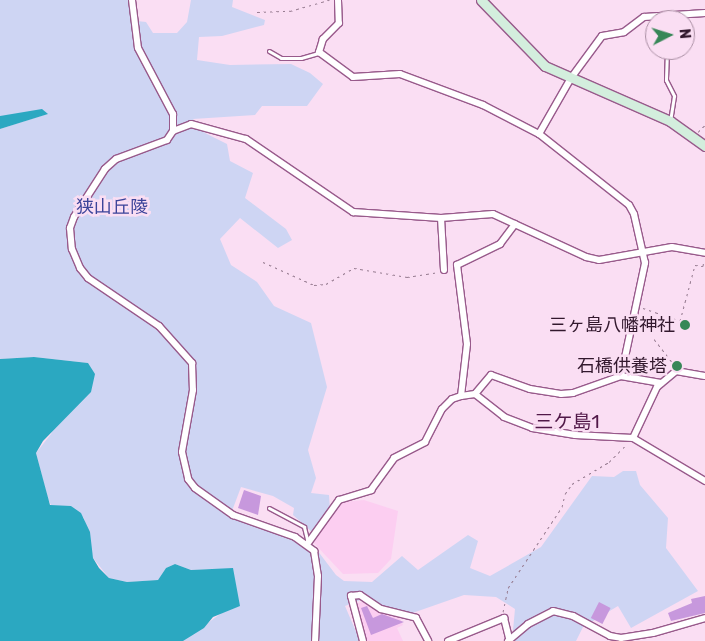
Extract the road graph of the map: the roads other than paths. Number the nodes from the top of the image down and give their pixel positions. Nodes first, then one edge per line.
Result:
1 (132, 0) edge
2 (338, 0) edge
3 (481, 0) edge
4 (645, 16) edge
5 (269, 51) dead end
6 (319, 52) junction
7 (667, 60) edge
8 (571, 78) junction
9 (670, 121) junction
10 (173, 132) junction
11 (539, 134) junction
12 (705, 146) edge
13 (441, 218) junction
14 (515, 224) junction
15 (645, 250) junction
16 (705, 255) edge
17 (444, 270) road end
18 (622, 376) junction
19 (705, 376) edge
20 (661, 383) junction
21 (475, 394) junction
22 (461, 396) junction
23 (633, 438) junction
24 (705, 480) edge
25 (269, 508) dead end
26 (308, 543) junction
27 (705, 618) edge
28 (508, 639) edge
29 (315, 641) edge
30 (363, 641) edge
31 (428, 641) edge
32 (448, 641) edge

1 - 10 street
2 - 6 street
3 - 8 street
4 - 8 street
5 - 6 lane
6 - 11 street
7 - 9 lane
8 - 9 street
8 - 11 street
9 - 12 street
10 - 13 street
10 - 26 street
11 - 15 street
13 - 14 street
13 - 17 street
14 - 15 street
14 - 22 street
15 - 16 street
15 - 18 street
18 - 20 street
18 - 21 street
19 - 20 street
20 - 23 street
21 - 22 street
21 - 23 street
22 - 26 street
23 - 24 street
25 - 26 lane
26 - 29 street
27 - 28 street
28 - 32 street
30 - 31 street

